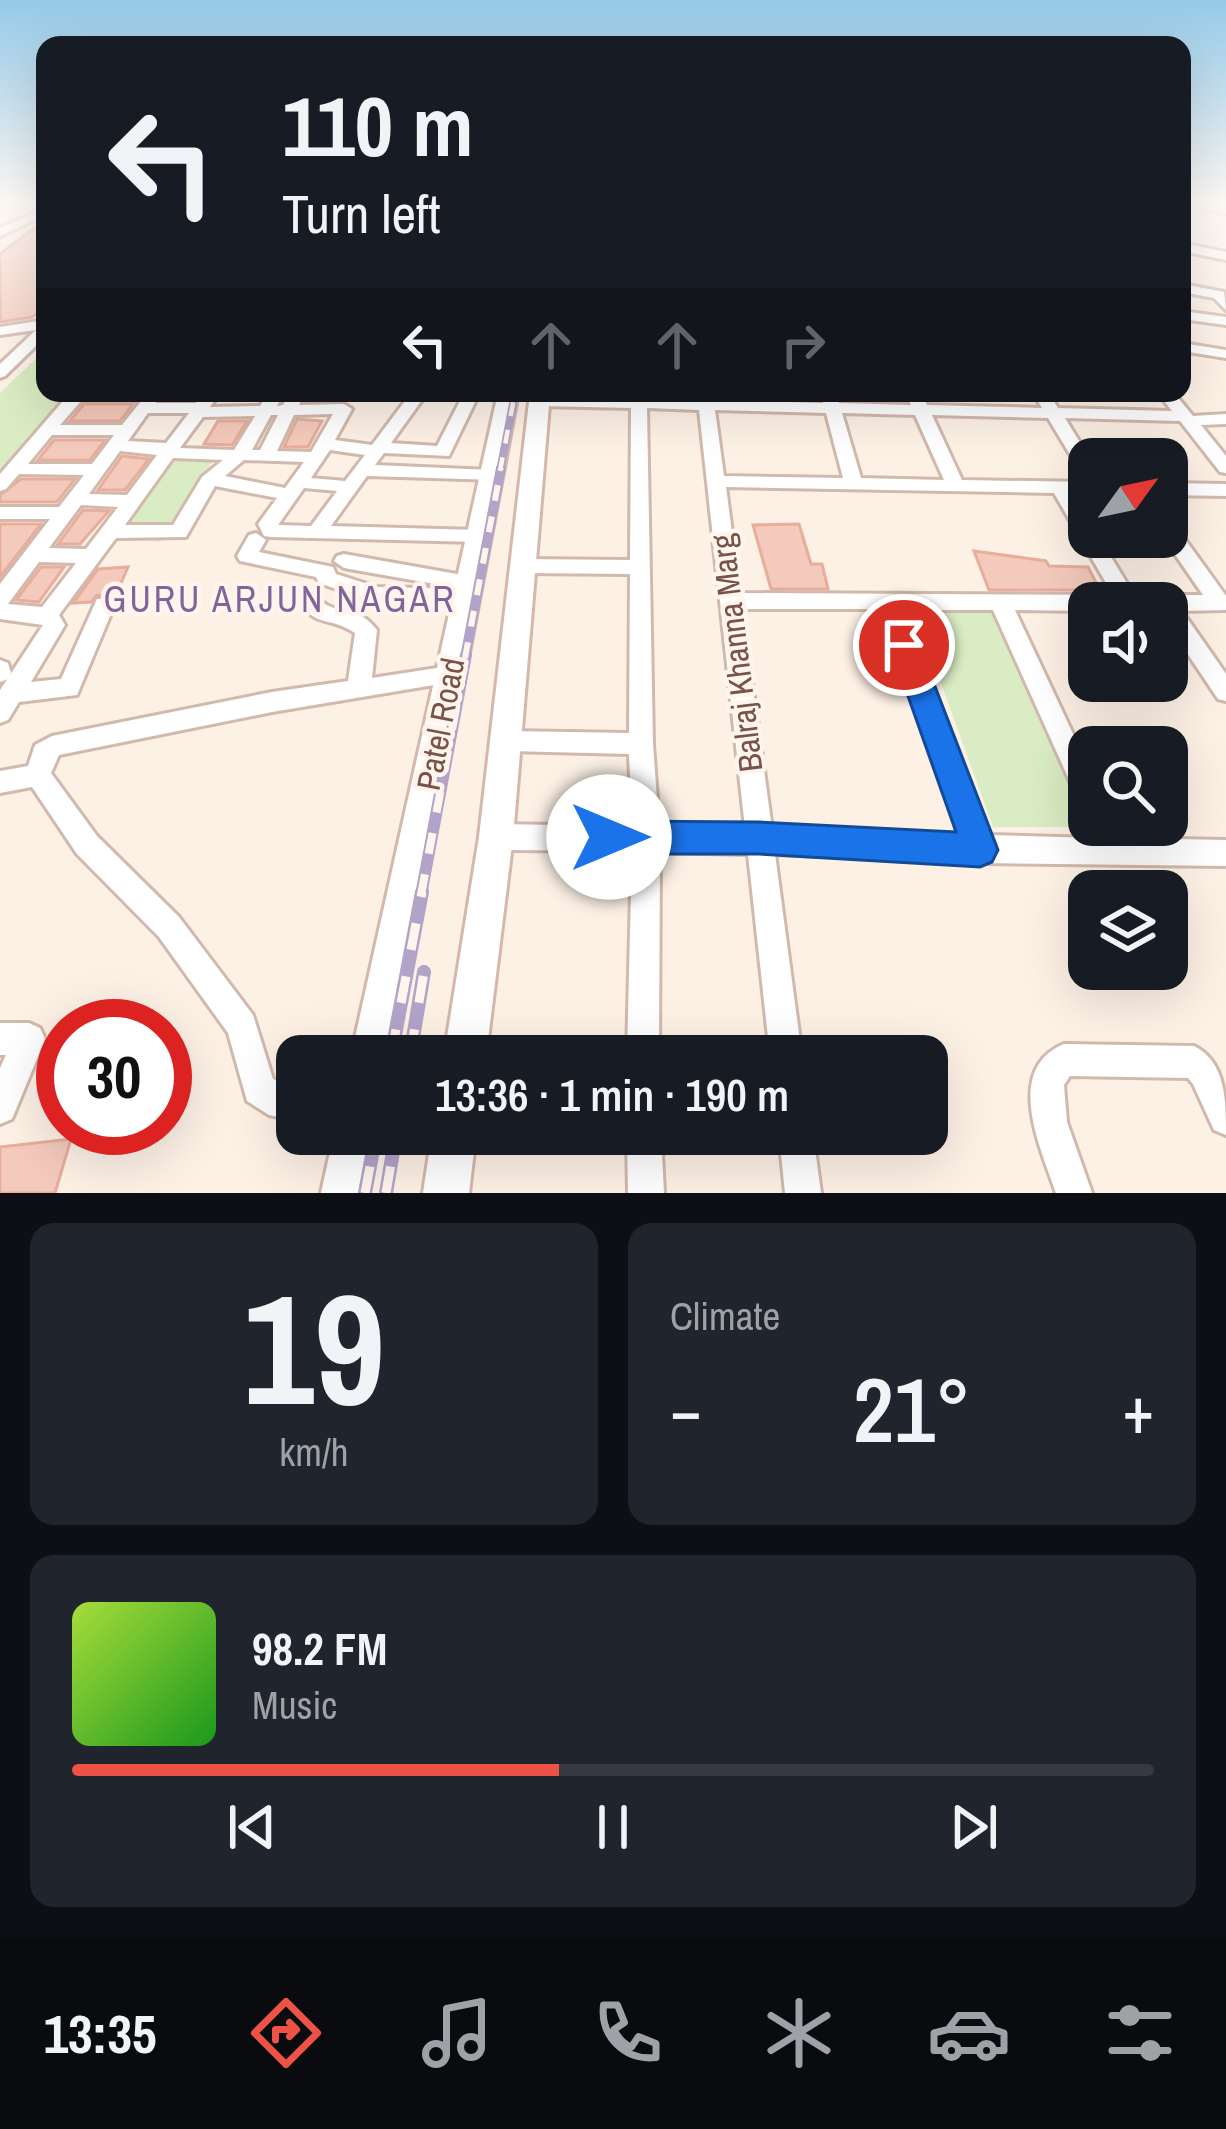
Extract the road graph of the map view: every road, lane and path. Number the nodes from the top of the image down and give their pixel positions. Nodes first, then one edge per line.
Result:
1 (1191, 289) edge
2 (1191, 304) edge
3 (1225, 311) edge
4 (1191, 314) edge
5 (36, 328) edge
6 (0, 331) edge
7 (36, 336) edge
8 (1191, 348) edge
9 (1226, 354) edge
10 (0, 374) edge
11 (71, 402) edge
12 (148, 402) edge
13 (271, 402) edge
14 (292, 402) edge
15 (347, 402) edge
16 (412, 402) edge
17 (468, 402) edge
18 (526, 402) edge
19 (529, 402) edge
20 (639, 402) edge
21 (706, 402) edge
22 (831, 402) edge
23 (847, 402) edge
24 (918, 402) edge
25 (1047, 402) edge
26 (1174, 402) edge
27 (208, 406) edge
28 (922, 411) junction
29 (1054, 413) junction
30 (1187, 418) junction
31 (1226, 419) edge
32 (47, 430) junction
33 (121, 438) junction
34 (1069, 438) edge
35 (377, 449) junction
36 (320, 451) junction
37 (174, 452) junction
38 (240, 455) junction
39 (266, 456) junction
40 (1226, 468) edge
41 (14, 469) junction
42 (98, 470) junction
43 (362, 470) junction
44 (490, 476) junction
45 (210, 479) junction
46 (715, 482) junction
47 (854, 484) junction
48 (0, 485) edge
49 (955, 485) junction
50 (1060, 487) junction
51 (1068, 487) edge
52 (294, 488) junction
53 (349, 488) junction
54 (1188, 489) edge
55 (1226, 490) edge
56 (129, 501) junction
57 (1068, 501) edge
58 (71, 506) junction
59 (0, 513) edge
60 (107, 531) junction
61 (316, 533) junction
62 (478, 536) junction
63 (256, 540) dead end
64 (90, 556) junction
65 (1188, 557) edge
66 (30, 560) junction
67 (344, 561) dead end
68 (0, 565) edge
69 (522, 566) junction
70 (640, 567) junction
71 (467, 590) junction
72 (305, 598) dead end
73 (0, 599) edge
74 (728, 601) junction
75 (104, 604) dead end
76 (889, 604) junction
77 (1068, 604) edge
78 (1188, 604) edge
79 (1223, 604) edge
80 (1002, 606) junction
81 (0, 611) edge
82 (48, 615) junction
83 (1188, 636) edge
84 (450, 675) junction
85 (3, 687) edge
86 (359, 688) junction
87 (1226, 692) edge
88 (502, 741) junction
89 (641, 744) junction
90 (1068, 750) edge
91 (38, 775) junction
92 (0, 782) edge
93 (496, 837) junction
94 (646, 837) junction
95 (758, 838) junction
96 (1111, 846) edge
97 (980, 850) junction
98 (1114, 852) junction
99 (1226, 853) edge
100 (376, 1035) edge
101 (468, 1035) edge
102 (643, 1035) edge
103 (783, 1035) edge
104 (0, 1039) edge
105 (276, 1100) edge
106 (0, 1107) edge
107 (1226, 1118) edge
108 (352, 1155) edge
109 (451, 1155) edge
110 (645, 1155) edge
111 (798, 1155) edge
112 (344, 1193) edge
113 (446, 1193) edge
114 (646, 1193) edge
115 (803, 1193) edge
116 (1074, 1193) edge

1 - 3 street
2 - 3 street
3 - 4 street
5 - 6 street
7 - 10 street
8 - 9 street
11 - 32 street
12 - 33 street
13 - 14 street
13 - 27 street
13 - 38 street
14 - 39 street
15 - 36 street
16 - 35 street
17 - 35 street
18 - 44 main road, Patel Road
19 - 69 main road, Patel Road
20 - 70 street
21 - 46 street, Balraj Khanna Marg
22 - 47 street
23 - 28 street
24 - 28 street
25 - 29 street
26 - 30 street
27 - 37 street
28 - 29 street
28 - 49 street
29 - 30 street
29 - 34 street
30 - 31 street
30 - 40 street
32 - 33 street
32 - 41 street
33 - 37 street
33 - 42 street
35 - 36 street
35 - 43 street
36 - 39 street
36 - 52 street
37 - 38 street
37 - 56 street
38 - 39 street
38 - 45 street
41 - 42 street
41 - 48 street
42 - 58 street
43 - 44 street
43 - 53 street
44 - 62 main road, Patel Road
45 - 52 street
45 - 60 street
46 - 47 street
46 - 74 street, Balraj Khanna Marg
47 - 49 street
49 - 50 street
50 - 51 street
50 - 57 street
52 - 53 street
52 - 61 street
53 - 61 street
54 - 55 street
56 - 58 street
56 - 60 street
58 - 59 street
58 - 66 street
60 - 64 street
61 - 62 street
62 - 71 main road, Patel Road
63 - 71 street
64 - 66 street
64 - 82 street
65 - 79 street
66 - 68 street
66 - 73 street
67 - 71 street
69 - 70 street
69 - 88 main road, Patel Road
70 - 89 street
71 - 84 main road, Patel Road
72 - 86 street
74 - 76 street
74 - 95 street, Balraj Khanna Marg
75 - 85 street
76 - 80 street
76 - 97 street
77 - 80 street
78 - 79 street
80 - 90 street
81 - 82 street
82 - 85 street
83 - 87 street
84 - 86 street
84 - 100 main road, Patel Road
86 - 91 street
88 - 89 street
88 - 93 main road, Patel Road
89 - 94 street
91 - 92 street
91 - 105 street
93 - 94 street
93 - 101 main road, Patel Road
94 - 95 street
94 - 102 street
95 - 97 street
95 - 103 street, Balraj Khanna Marg
96 - 98 street
97 - 98 street
98 - 99 street
104 - 106 street
107 - 116 street
108 - 112 main road
109 - 113 main road
110 - 114 street
111 - 115 street

